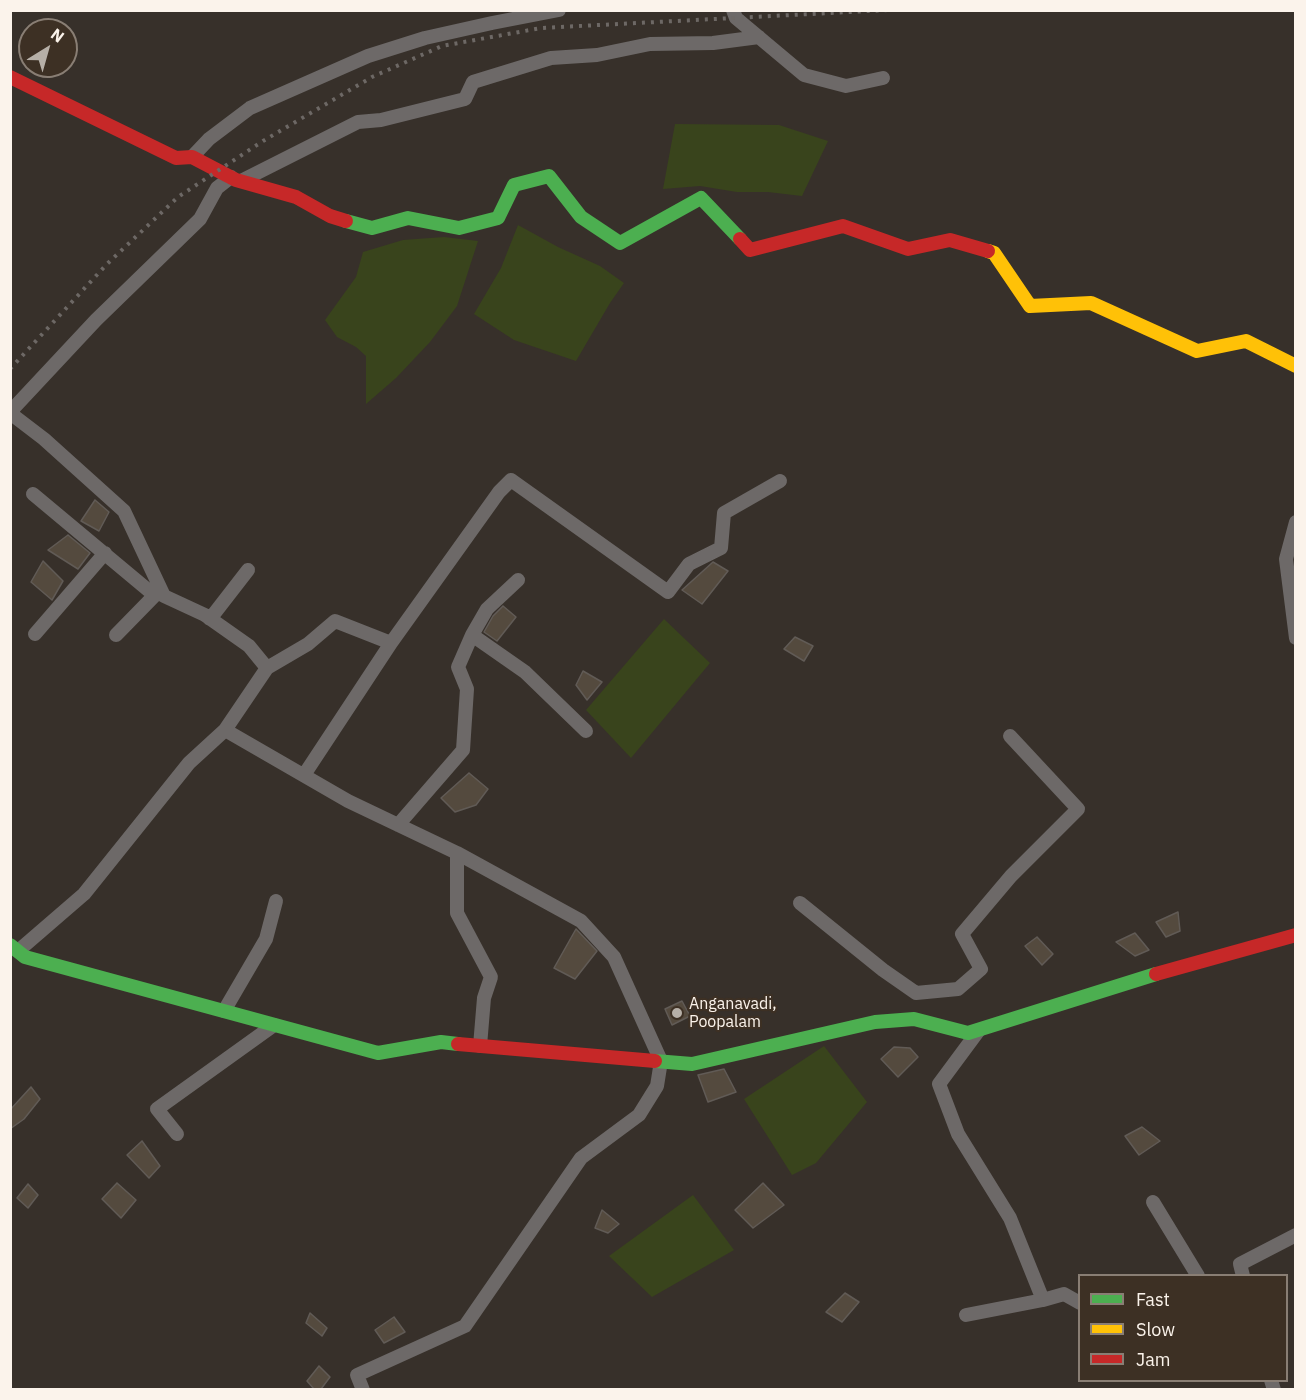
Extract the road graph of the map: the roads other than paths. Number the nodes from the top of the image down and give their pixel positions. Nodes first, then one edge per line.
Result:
1 (559, 10) edge
2 (733, 10) edge
3 (759, 37) junction
4 (10, 77) edge
5 (883, 78) dead end
6 (192, 158) junction
7 (236, 179) junction
8 (1296, 366) edge
9 (10, 413) edge
10 (780, 481) dead end
11 (33, 494) dead end
12 (1296, 522) edge
13 (105, 554) junction
14 (248, 570) dead end
15 (518, 580) dead end
16 (158, 592) junction
17 (1294, 612) edge
18 (210, 619) junction
19 (35, 634) dead end
20 (116, 635) dead end
21 (472, 635) junction
22 (1296, 638) edge
23 (392, 644) junction
24 (267, 668) junction
25 (225, 730) junction
26 (586, 731) dead end
27 (1010, 736) dead end
28 (304, 776) junction
29 (398, 825) junction
30 (457, 853) junction
31 (276, 901) dead end
32 (800, 903) dead end
33 (1296, 935) edge
34 (14, 948) edge
35 (224, 1011) junction
36 (274, 1024) junction
37 (979, 1030) junction
38 (480, 1046) junction
39 (661, 1061) junction
40 (177, 1134) dead end
41 (1153, 1202) dead end
42 (1296, 1235) edge
43 (1242, 1270) edge
44 (1197, 1274) edge
45 (1043, 1300) junction
46 (1078, 1302) edge
47 (966, 1315) dead end
48 (363, 1389) edge

1 - 6 street
2 - 3 street
3 - 5 street
3 - 7 street
4 - 6 street
6 - 7 street
7 - 8 street
7 - 9 street
9 - 16 street
10 - 23 street
11 - 13 street
12 - 17 street
13 - 16 street
13 - 19 street
14 - 18 street
15 - 21 street
16 - 18 street
16 - 20 street
17 - 22 street
18 - 24 street
21 - 26 street
21 - 29 street
23 - 24 street
23 - 28 street
24 - 25 street
25 - 28 street
25 - 34 street
27 - 32 street
28 - 29 street
29 - 30 street
30 - 38 street
30 - 39 street
31 - 35 street
33 - 37 street
34 - 35 street
35 - 36 street
36 - 38 street
36 - 40 street
37 - 39 street
37 - 45 street
38 - 39 street
39 - 48 street
41 - 44 street
42 - 43 street
45 - 46 street
45 - 47 street

